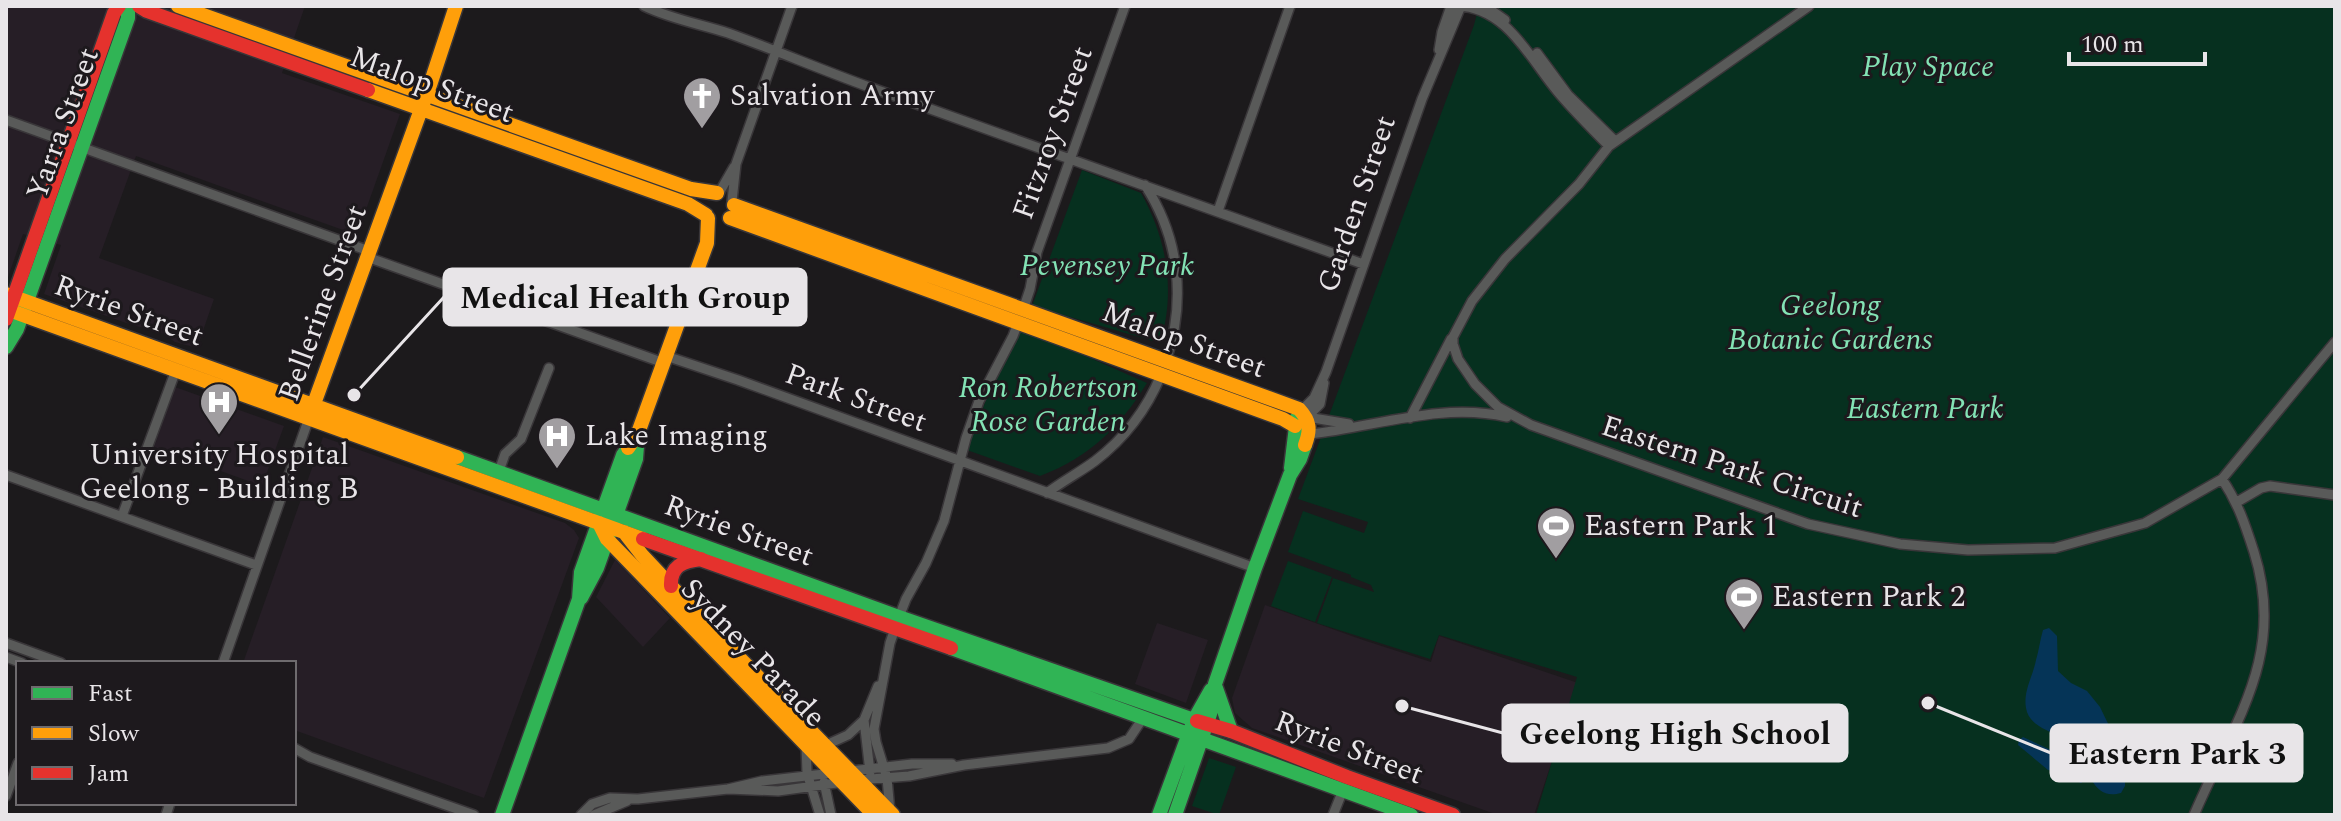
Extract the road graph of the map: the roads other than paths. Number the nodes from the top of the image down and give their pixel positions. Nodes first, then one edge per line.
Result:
1 (119, 6) edge
2 (128, 6) edge
3 (139, 6) edge
4 (178, 6) edge
5 (456, 6) edge
6 (644, 6) edge
7 (792, 6) edge
8 (1125, 6) edge
9 (1290, 6) edge
10 (1456, 6) edge
11 (1485, 6) edge
12 (1809, 6) edge
13 (208, 25) junction
14 (775, 52) junction
15 (423, 102) junction
16 (6, 120) edge
17 (76, 144) junction
18 (1612, 144) junction
19 (1071, 159) junction
20 (736, 164) junction
21 (633, 176) junction
22 (1145, 185) junction
23 (718, 193) junction
24 (731, 211) junction
25 (1218, 211) junction
26 (707, 216) junction
27 (707, 243) junction
28 (368, 254) junction
29 (1363, 264) junction
30 (13, 306) edge
31 (1021, 316) junction
32 (1454, 334) junction
33 (2335, 342) edge
34 (6, 347) edge
35 (665, 360) junction
36 (549, 368) dead end
37 (1164, 368) junction
38 (176, 370) junction
39 (312, 411) junction
40 (1301, 418) junction
41 (1410, 418) junction
42 (1518, 420) junction
43 (1361, 425) junction
44 (1310, 434) junction
45 (960, 462) junction
46 (499, 471) junction
47 (6, 475) edge
48 (1290, 475) junction
49 (2222, 479) junction
50 (1047, 493) junction
51 (2335, 495) edge
52 (2237, 502) junction
53 (122, 516) junction
54 (610, 524) junction
55 (702, 559) junction
56 (256, 565) junction
57 (1255, 568) junction
58 (671, 586) junction
59 (897, 622) junction
60 (6, 643) edge
61 (53, 661) edge
62 (224, 661) edge
63 (882, 680) junction
64 (1215, 684) junction
65 (1143, 718) junction
66 (864, 720) junction
67 (1198, 729) junction
68 (1231, 731) junction
69 (806, 743) junction
70 (826, 745) junction
71 (296, 749) edge
72 (296, 755) edge
73 (310, 757) junction
74 (964, 765) junction
75 (883, 767) junction
76 (16, 768) edge
77 (809, 776) junction
78 (847, 777) junction
79 (887, 778) junction
80 (1345, 784) junction
81 (812, 787) junction
82 (728, 789) junction
83 (6, 796) edge
84 (1164, 800) junction
85 (1177, 810) edge
86 (595, 811) edge
87 (868, 814) edge
88 (891, 814) edge
89 (474, 815) edge
90 (502, 815) edge
91 (581, 815) edge
92 (820, 815) edge
93 (831, 815) edge
94 (1159, 815) edge
95 (1333, 815) edge
96 (1411, 815) edge
97 (1453, 815) edge
98 (2194, 815) edge

1 - 17 street, Yarra Street
2 - 17 street, Yarra Street
3 - 13 street, Malop Street
4 - 13 street, Malop Street
5 - 15 street, Bellerine Street
6 - 14 street
7 - 14 street
8 - 19 street, Fitzroy Street
9 - 25 street
10 - 18 street
10 - 29 street, Garden Street
11 - 18 street
12 - 18 street
13 - 15 street, Malop Street
14 - 19 street
14 - 20 street
15 - 21 street, Malop Street
15 - 28 street, Bellerine Street
16 - 17 street, Park Street
17 - 28 street, Park Street
17 - 30 street, Yarra Street
18 - 32 street
19 - 22 street
19 - 31 street, Fitzroy Street
20 - 23 street
20 - 24 street
21 - 23 street, Malop Street
21 - 26 street, Malop Street
22 - 25 street
22 - 37 street
23 - 24 street
23 - 26 street
24 - 26 street
24 - 27 street
24 - 31 street, Malop Street
25 - 29 street
26 - 27 street
27 - 35 street
28 - 35 street, Park Street
28 - 39 street, Bellerine Street
29 - 40 street, Garden Street
30 - 34 street, Yarra Street
30 - 38 street, Ryrie Street
30 - 39 street, Ryrie Street
31 - 37 street, Malop Street
31 - 45 street, Fitzroy Street
32 - 41 street
32 - 42 street, Eastern Park Circuit
33 - 49 street, Eastern Park Circuit
35 - 45 street, Park Street
35 - 54 street
36 - 46 street
37 - 40 street, Malop Street
37 - 50 street
38 - 39 street, Ryrie Street
38 - 53 street
39 - 46 street, Ryrie Street
39 - 54 street, Ryrie Street
39 - 56 street, Bellerine Street
40 - 43 street, Eastern Park Circuit
40 - 44 street
40 - 48 street, Garden Street
41 - 42 street, Eastern Park Circuit
41 - 43 street, Eastern Park Circuit
42 - 49 street, Eastern Park Circuit
43 - 44 street, Eastern Park Circuit
44 - 48 street, Garden Street
45 - 50 street, Park Street
45 - 59 street, Fitzroy Street
46 - 54 street, Ryrie Street
47 - 53 street
48 - 57 street, Garden Street
49 - 52 street
50 - 57 street, Park Street
51 - 52 street
52 - 98 street
53 - 56 street
54 - 55 street, Ryrie Street
54 - 58 street, Sydney Parade
54 - 59 street, Ryrie Street
54 - 69 street, Sydney Parade
54 - 90 street
55 - 58 street
55 - 59 street, Ryrie Street
56 - 62 street, Bellerine Street
57 - 64 street, Garden Street
58 - 70 street, Sydney Parade
59 - 63 street, Fitzroy Street
59 - 65 street, Ryrie Street
59 - 67 street, Ryrie Street
60 - 61 street
63 - 66 street, Fitzroy Street
63 - 75 street, Fitzroy Street
64 - 67 street, Garden Street
64 - 68 street
65 - 67 street, Ryrie Street
65 - 74 street
66 - 70 street
66 - 78 street, Fitzroy Street
67 - 68 street, Ryrie Street
67 - 80 street, Ryrie Street
67 - 84 street, Garden Street
67 - 85 street, Garden Street
68 - 80 street, Ryrie Street
69 - 77 street
69 - 78 street, Sydney Parade
70 - 78 street, Sydney Parade
71 - 73 street
72 - 73 street
73 - 89 street
74 - 75 street
74 - 79 street
75 - 78 street
75 - 79 street, Fitzroy Street
76 - 83 street
77 - 78 street
77 - 81 street
77 - 82 street
78 - 79 street
78 - 81 street
78 - 87 street, Sydney Parade
78 - 88 street, Sydney Parade
78 - 93 street, Fitzroy Street
79 - 88 street, Fitzroy Street
80 - 95 street
80 - 96 street, Ryrie Street
80 - 97 street, Ryrie Street
81 - 82 street
81 - 92 street
82 - 86 street
84 - 85 street
84 - 94 street, Garden Street
86 - 91 street

